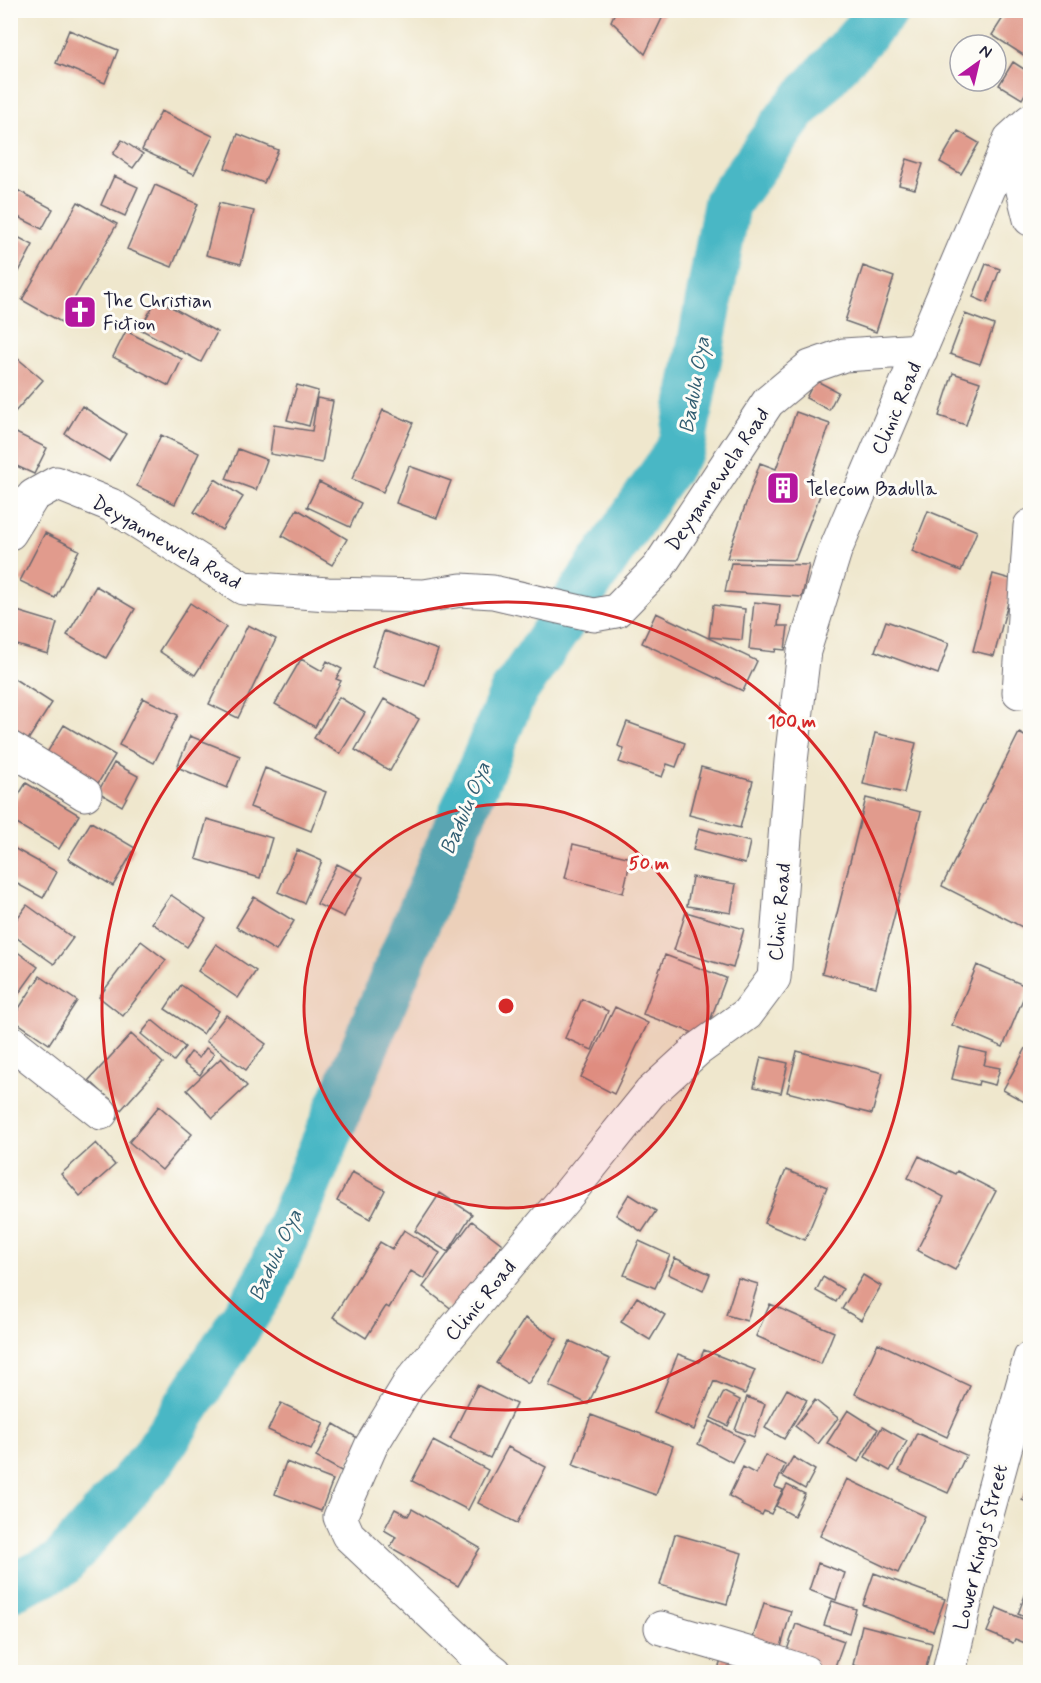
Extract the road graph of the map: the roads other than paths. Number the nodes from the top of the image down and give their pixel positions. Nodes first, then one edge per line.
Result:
1 (1020, 130) edge
2 (1030, 219) edge
3 (921, 350) junction
4 (1030, 526) edge
5 (10, 533) edge
6 (1019, 692) dead end
7 (10, 748) edge
8 (85, 794) dead end
9 (10, 1041) edge
10 (101, 1113) dead end
11 (1030, 1358) edge
12 (1022, 1427) edge
13 (662, 1628) dead end
14 (495, 1672) edge
15 (805, 1672) edge
16 (949, 1672) edge

1 - 2 street
1 - 3 street, Clinic Road
3 - 5 street, Deyyannewela Road
3 - 14 street, Clinic Road
4 - 6 street
7 - 8 street
9 - 10 street
11 - 12 street, Lower King's Street
12 - 16 street, Lower King's Street
13 - 15 street

